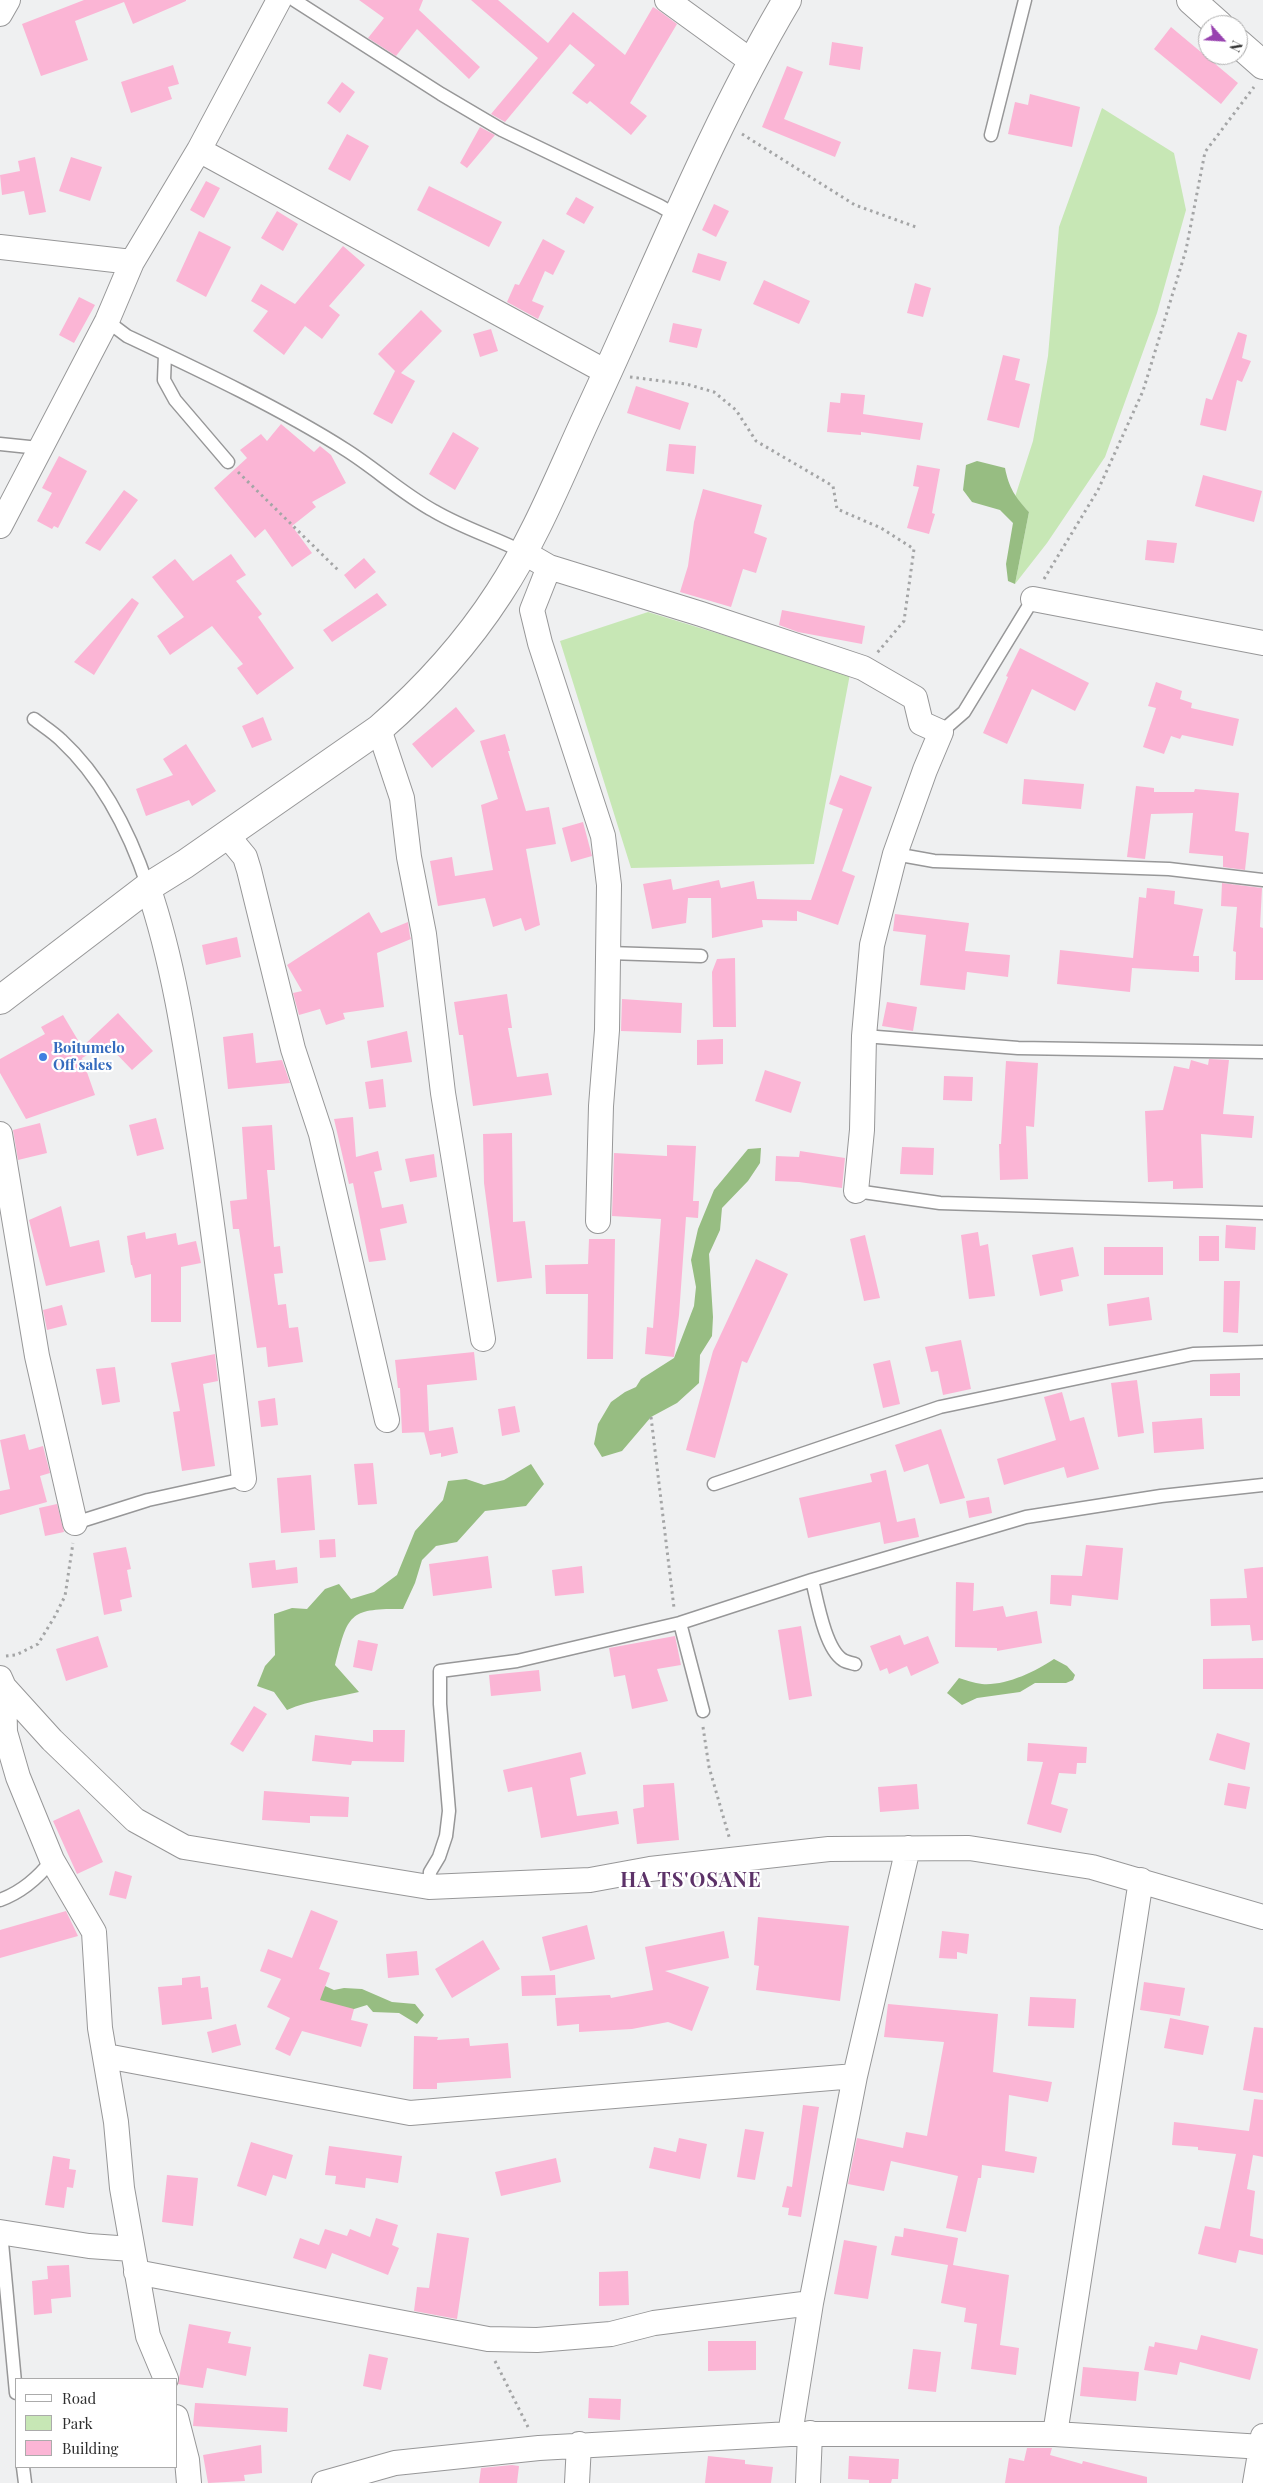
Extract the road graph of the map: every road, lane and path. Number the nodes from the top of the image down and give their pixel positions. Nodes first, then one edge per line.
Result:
1 (8, 0) edge
2 (279, 0) edge
3 (294, 0) edge
4 (667, 0) edge
5 (787, 0) edge
6 (1025, 0) edge
7 (1191, 0) edge
8 (0, 14) edge
9 (1207, 15) edge
10 (1248, 56) edge
11 (751, 61) junction
12 (1260, 73) edge
13 (722, 122) junction
14 (992, 135) dead end
15 (199, 150) junction
16 (677, 216) junction
17 (916, 227) dead end
18 (0, 247) edge
19 (132, 262) junction
20 (107, 321) junction
21 (165, 354) junction
22 (608, 373) junction
23 (0, 444) edge
24 (39, 448) junction
25 (228, 462) joint
26 (0, 526) edge
27 (523, 552) junction
28 (549, 567) junction
29 (339, 571) dead end
30 (1032, 599) junction
31 (1263, 643) edge
32 (863, 668) junction
33 (34, 720) dead end
34 (379, 729) junction
35 (941, 732) junction
36 (226, 834) junction
37 (895, 854) junction
38 (1263, 880) edge
39 (148, 887) junction
40 (609, 954) junction
41 (700, 956) dead end
42 (0, 1000) edge
43 (864, 1036) junction
44 (1263, 1052) edge
45 (0, 1134) edge
46 (856, 1191) joint
47 (1263, 1213) edge
48 (598, 1221) dead end
49 (484, 1339) dead end
50 (1263, 1352) edge
51 (651, 1417) dead end
52 (387, 1420) dead end
53 (244, 1479) joint
54 (714, 1484) dead end
55 (1263, 1485) edge
56 (75, 1523) junction
57 (812, 1580) junction
58 (680, 1622) junction
59 (0, 1656) edge
60 (855, 1664) dead end
61 (2, 1682) edge
62 (704, 1711) joint
63 (908, 1848) junction
64 (735, 1857) junction
65 (52, 1860) junction
66 (1142, 1880) junction
67 (429, 1886) junction
68 (0, 1900) edge
69 (1263, 1918) edge
70 (106, 2056) junction
71 (855, 2076) junction
72 (1, 2232) edge
73 (132, 2249) junction
74 (136, 2272) junction
75 (811, 2303) junction
76 (488, 2339) junction
77 (166, 2378) edge
78 (15, 2382) edge
79 (178, 2425) edge
80 (800, 2434) junction
81 (1055, 2434) junction
82 (1262, 2443) edge
83 (579, 2444) junction
84 (539, 2448) junction
85 (23, 2468) edge
86 (25, 2483) edge
87 (189, 2483) edge
88 (324, 2483) edge
89 (577, 2483) edge
90 (808, 2483) edge
91 (1256, 2483) edge

1 - 8 street
2 - 15 street
3 - 16 lane
4 - 11 street
5 - 11 main road
6 - 14 lane
7 - 9 main road
10 - 12 main road
11 - 13 main road
12 - 30 path
13 - 16 main road
13 - 17 path
15 - 19 street
15 - 22 street
16 - 22 main road
18 - 19 street
19 - 20 street
20 - 21 lane
20 - 24 street
21 - 25 lane
21 - 27 lane
22 - 27 main road
22 - 32 path
23 - 24 lane
24 - 26 street
25 - 29 path
27 - 28 street
27 - 34 main road
28 - 32 street
28 - 40 street
30 - 31 street
30 - 35 lane
32 - 35 street
33 - 39 lane
34 - 36 main road
34 - 49 street
35 - 37 street
36 - 39 main road
36 - 52 street
37 - 38 lane
37 - 43 street
39 - 42 main road
39 - 53 street
40 - 41 lane
40 - 48 street
43 - 44 lane
43 - 46 street
45 - 56 street
46 - 47 lane
50 - 54 lane
51 - 58 path
53 - 56 lane
55 - 57 lane
56 - 59 path
57 - 58 lane
57 - 60 lane
58 - 62 lane
58 - 67 lane
61 - 65 street
61 - 67 street
62 - 64 path
63 - 64 street
63 - 66 street
63 - 71 street
64 - 67 street
65 - 68 lane
65 - 70 street
66 - 69 street
66 - 81 street
70 - 71 street
70 - 73 street
71 - 75 street
72 - 73 street
72 - 78 lane
73 - 74 street
74 - 76 street
74 - 77 street
75 - 76 street
75 - 80 street
76 - 84 path
79 - 87 street
80 - 81 street
80 - 83 street
80 - 90 street
81 - 82 street
82 - 91 street
83 - 84 street
83 - 89 street
84 - 88 street
85 - 86 lane

